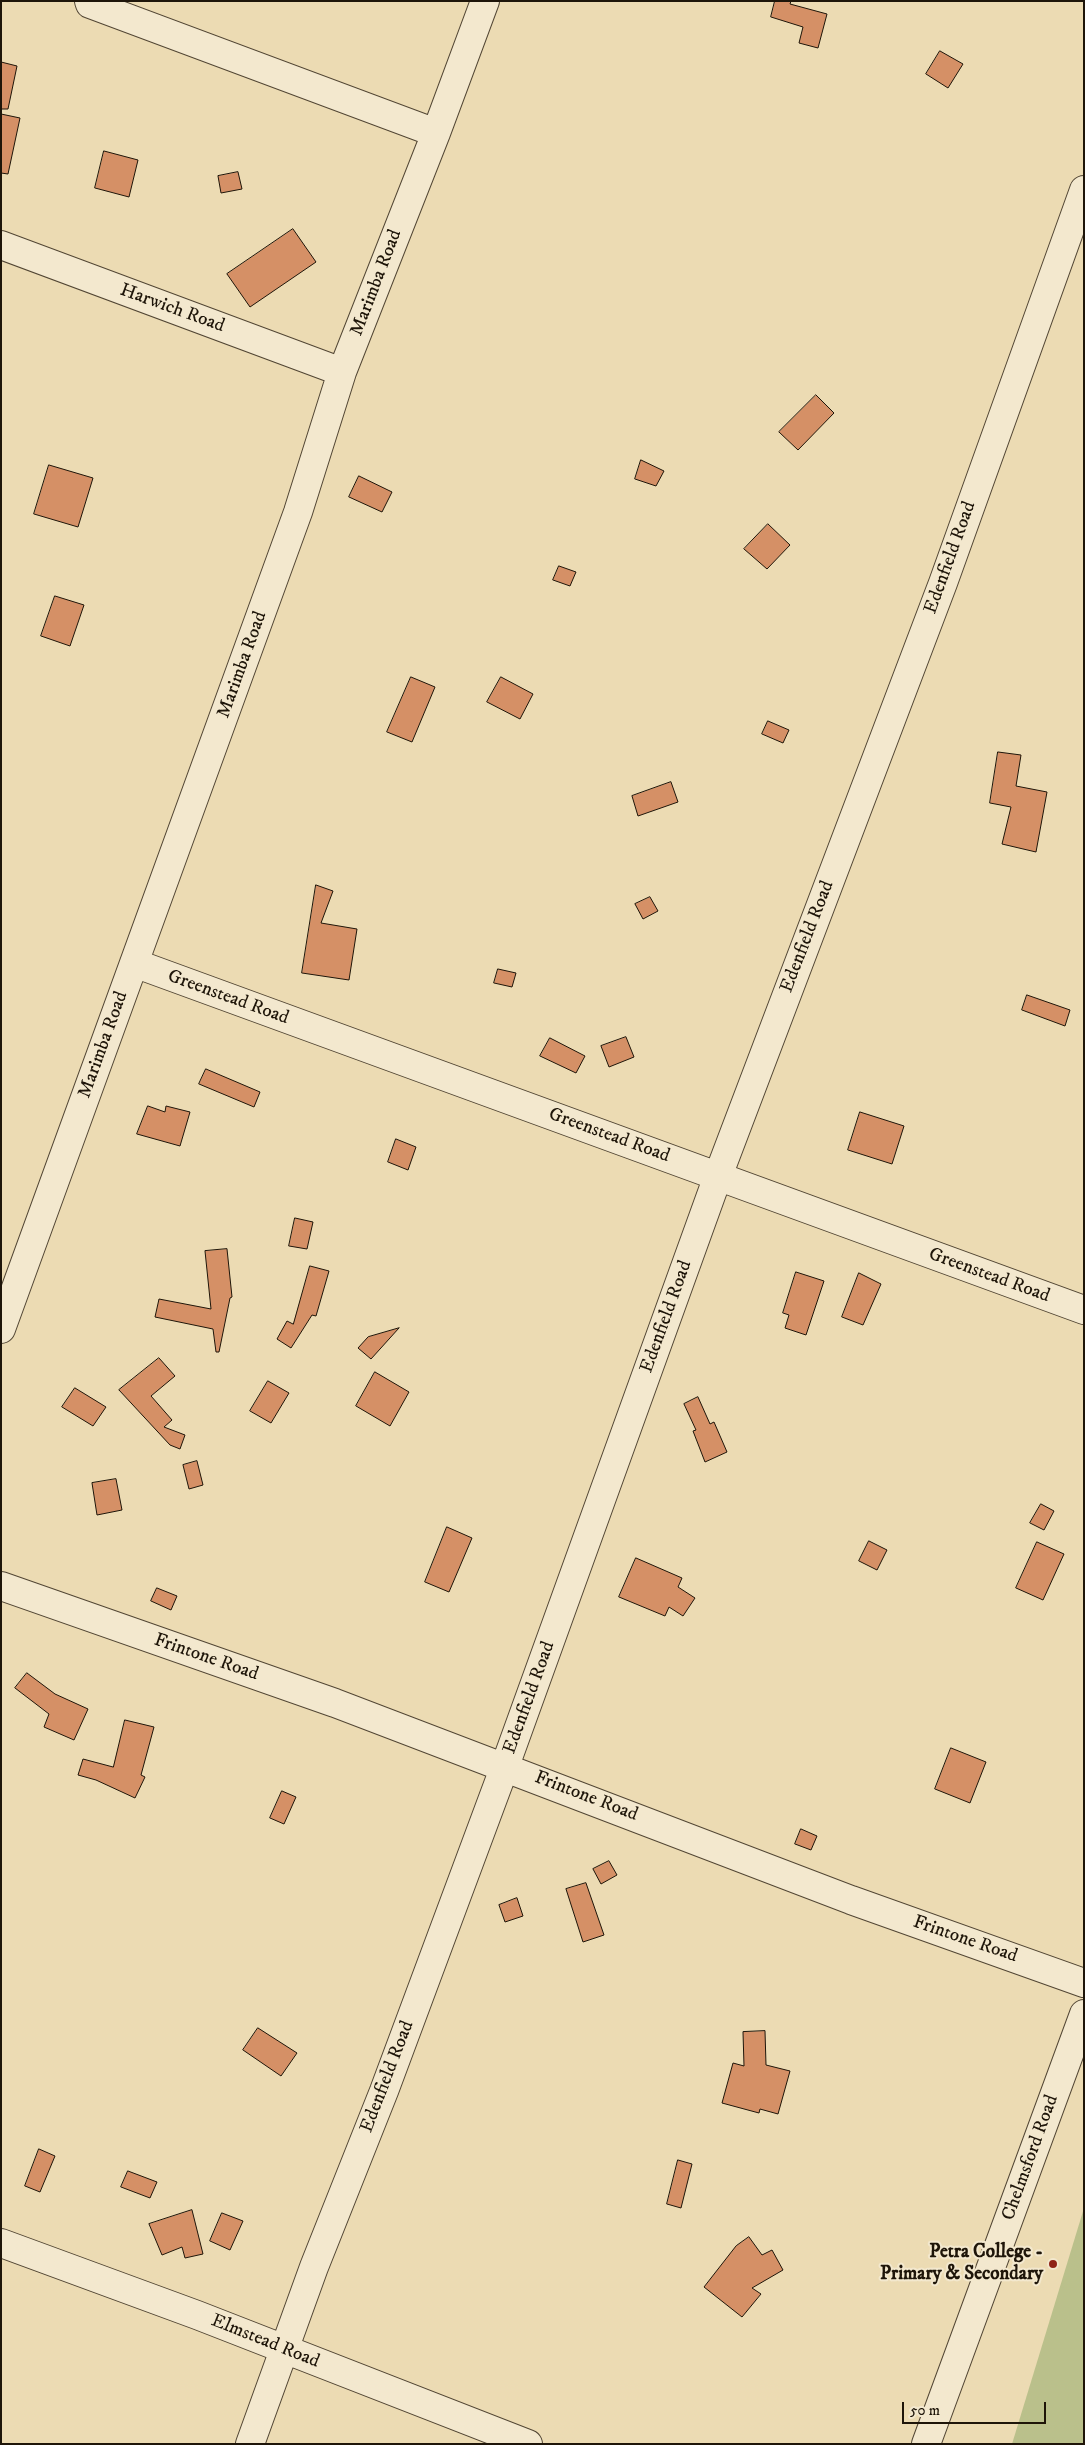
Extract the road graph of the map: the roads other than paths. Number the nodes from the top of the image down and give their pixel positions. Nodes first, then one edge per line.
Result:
1 (89, 1) edge
2 (485, 1) edge
3 (436, 133) junction
4 (1084, 190) edge
5 (1, 246) edge
6 (342, 372) junction
7 (134, 963) junction
8 (718, 1176) junction
9 (1084, 1310) edge
10 (1, 1329) edge
11 (1, 1586) edge
12 (504, 1766) junction
13 (1084, 1983) edge
14 (1084, 2014) edge
15 (1, 2243) edge
16 (284, 2350) junction
17 (250, 2444) edge
18 (528, 2444) edge
19 (926, 2444) edge

1 - 3 street
2 - 3 street, Marimba Road
3 - 6 street, Marimba Road
4 - 8 street, Edenfield Road
5 - 6 street, Harwich Road
6 - 7 street, Marimba Road
7 - 8 street, Greenstead Road
7 - 10 street, Marimba Road
8 - 9 street, Greenstead Road
8 - 12 street, Edenfield Road
11 - 12 street, Frintone Road
12 - 13 street, Frintone Road
12 - 16 street, Edenfield Road
14 - 19 street, Chelmsford Road
15 - 16 street, Elmstead Road
16 - 17 street, Edenfield Road
16 - 18 street, Elmstead Road

